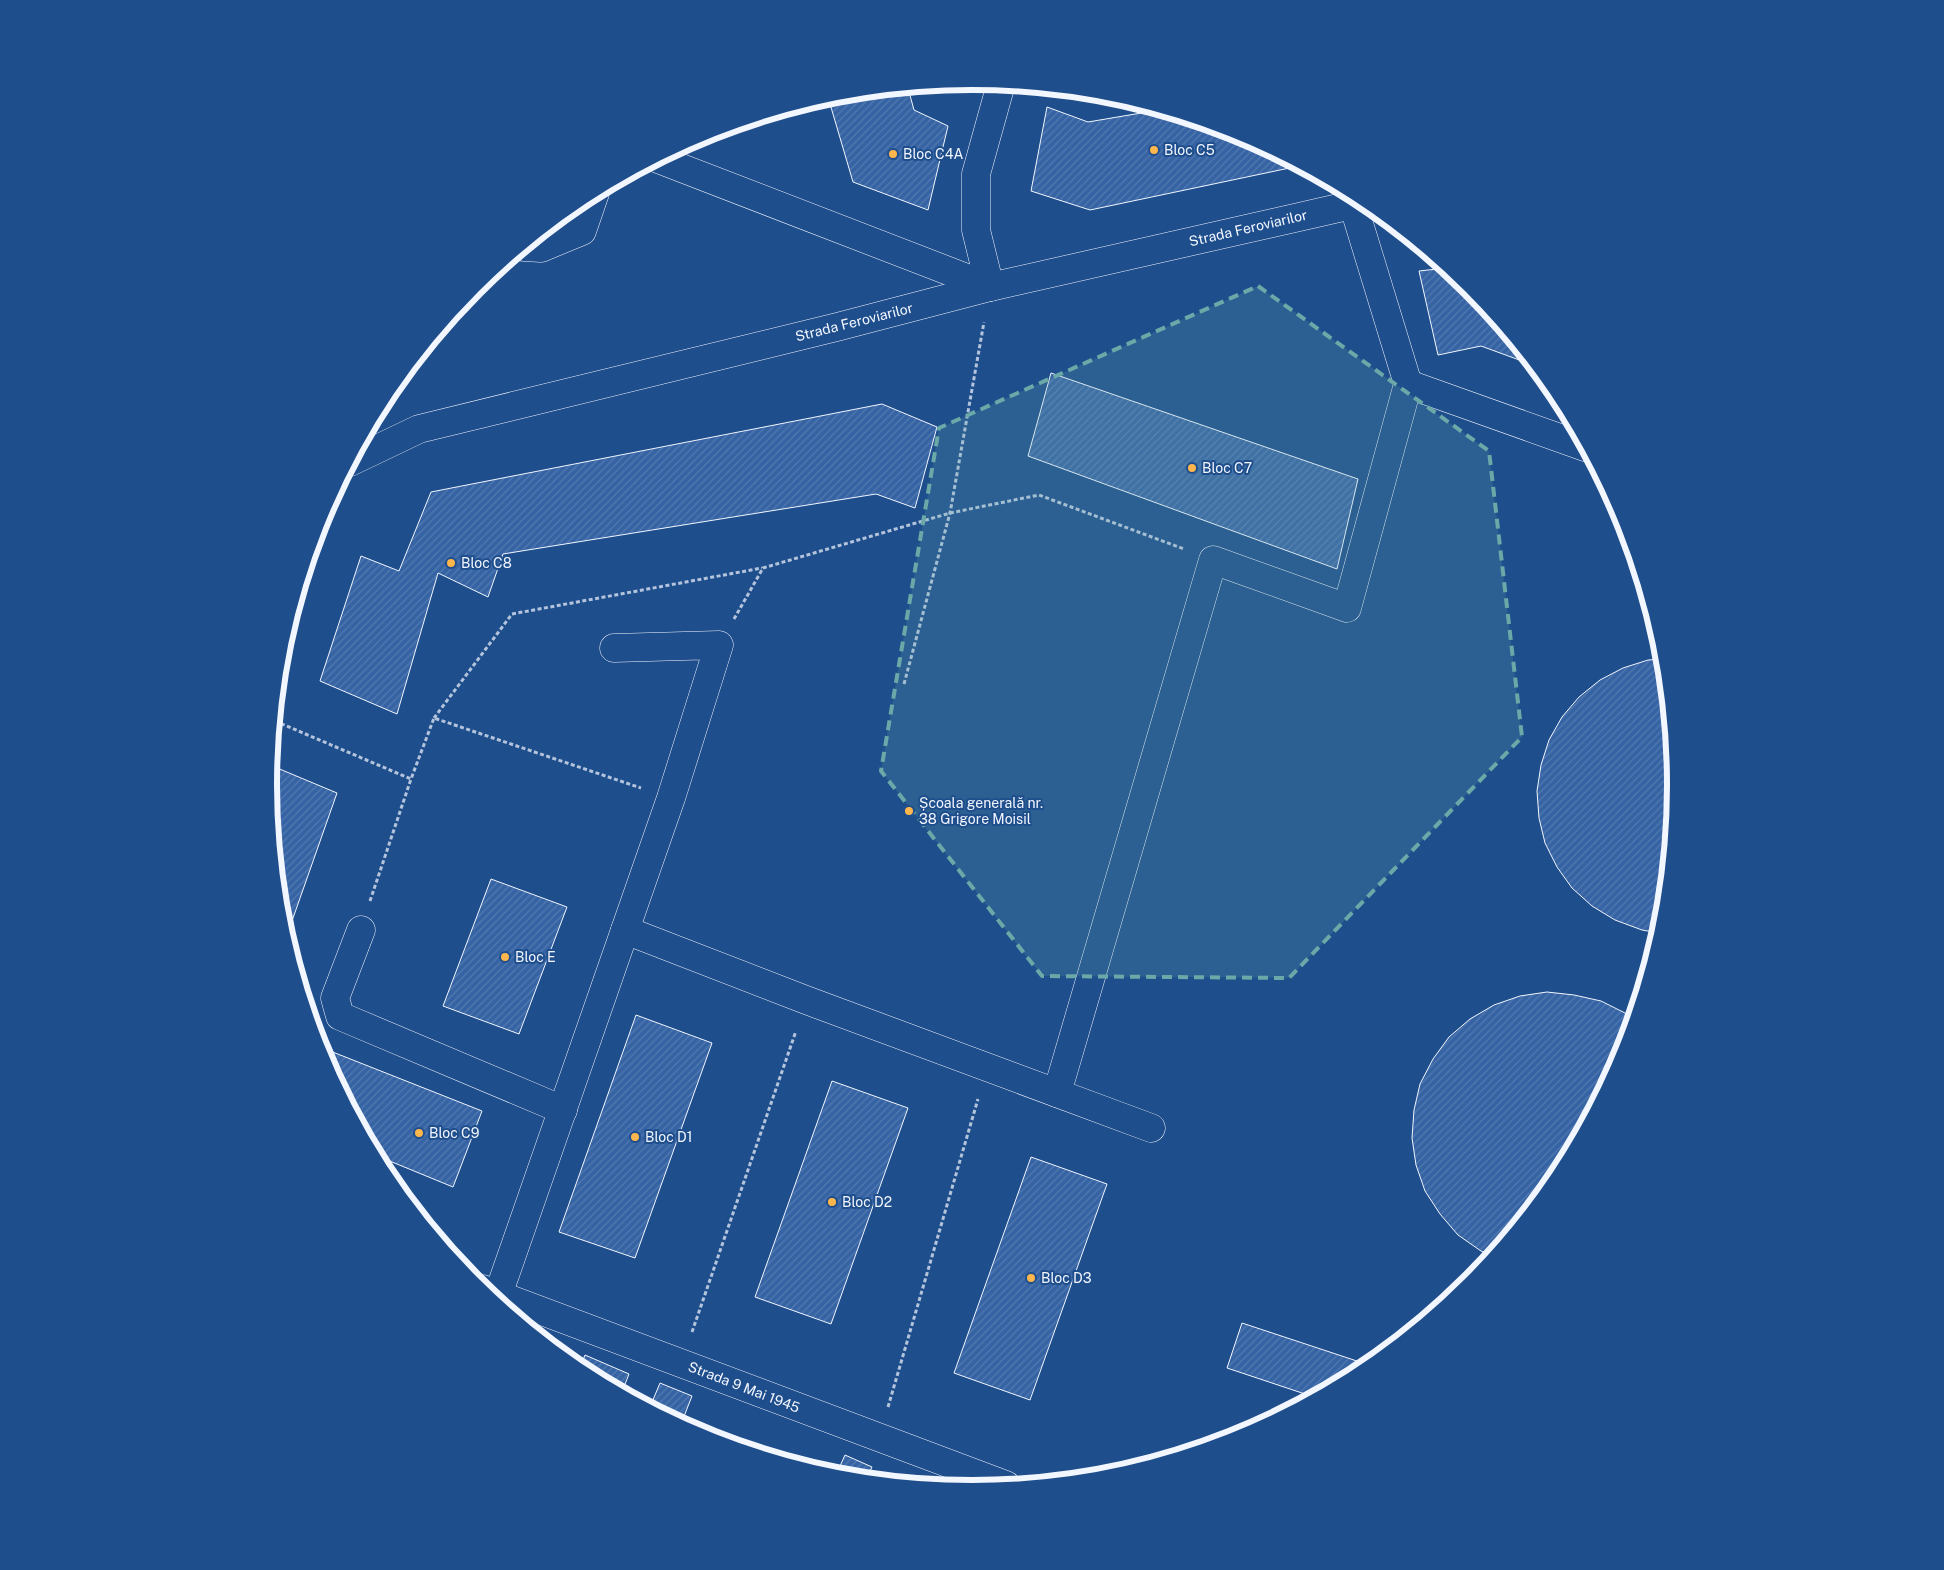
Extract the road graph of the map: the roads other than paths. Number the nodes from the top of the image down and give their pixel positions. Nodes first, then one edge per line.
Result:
1 (999, 91) edge
2 (665, 162) edge
3 (590, 204) edge
4 (1354, 204) edge
5 (1361, 209) edge
6 (532, 247) edge
7 (990, 287) junction
8 (1408, 384) junction
9 (1577, 444) edge
10 (360, 457) edge
11 (614, 648) dead end
12 (361, 930) road end
13 (625, 930) junction
14 (1057, 1093) junction
15 (563, 1110) junction
16 (1151, 1128) dead end
17 (492, 1287) edge
18 (502, 1297) edge
19 (989, 1480) edge

1 - 7 street
2 - 7 street
3 - 6 street
4 - 7 street, Strada Feroviarilor
5 - 8 street
7 - 10 street, Strada Feroviarilor
8 - 9 street
8 - 14 street
11 - 13 street
12 - 15 street
13 - 14 street
13 - 15 street
14 - 16 street
15 - 17 street
18 - 19 street, Strada 9 Mai 1945

